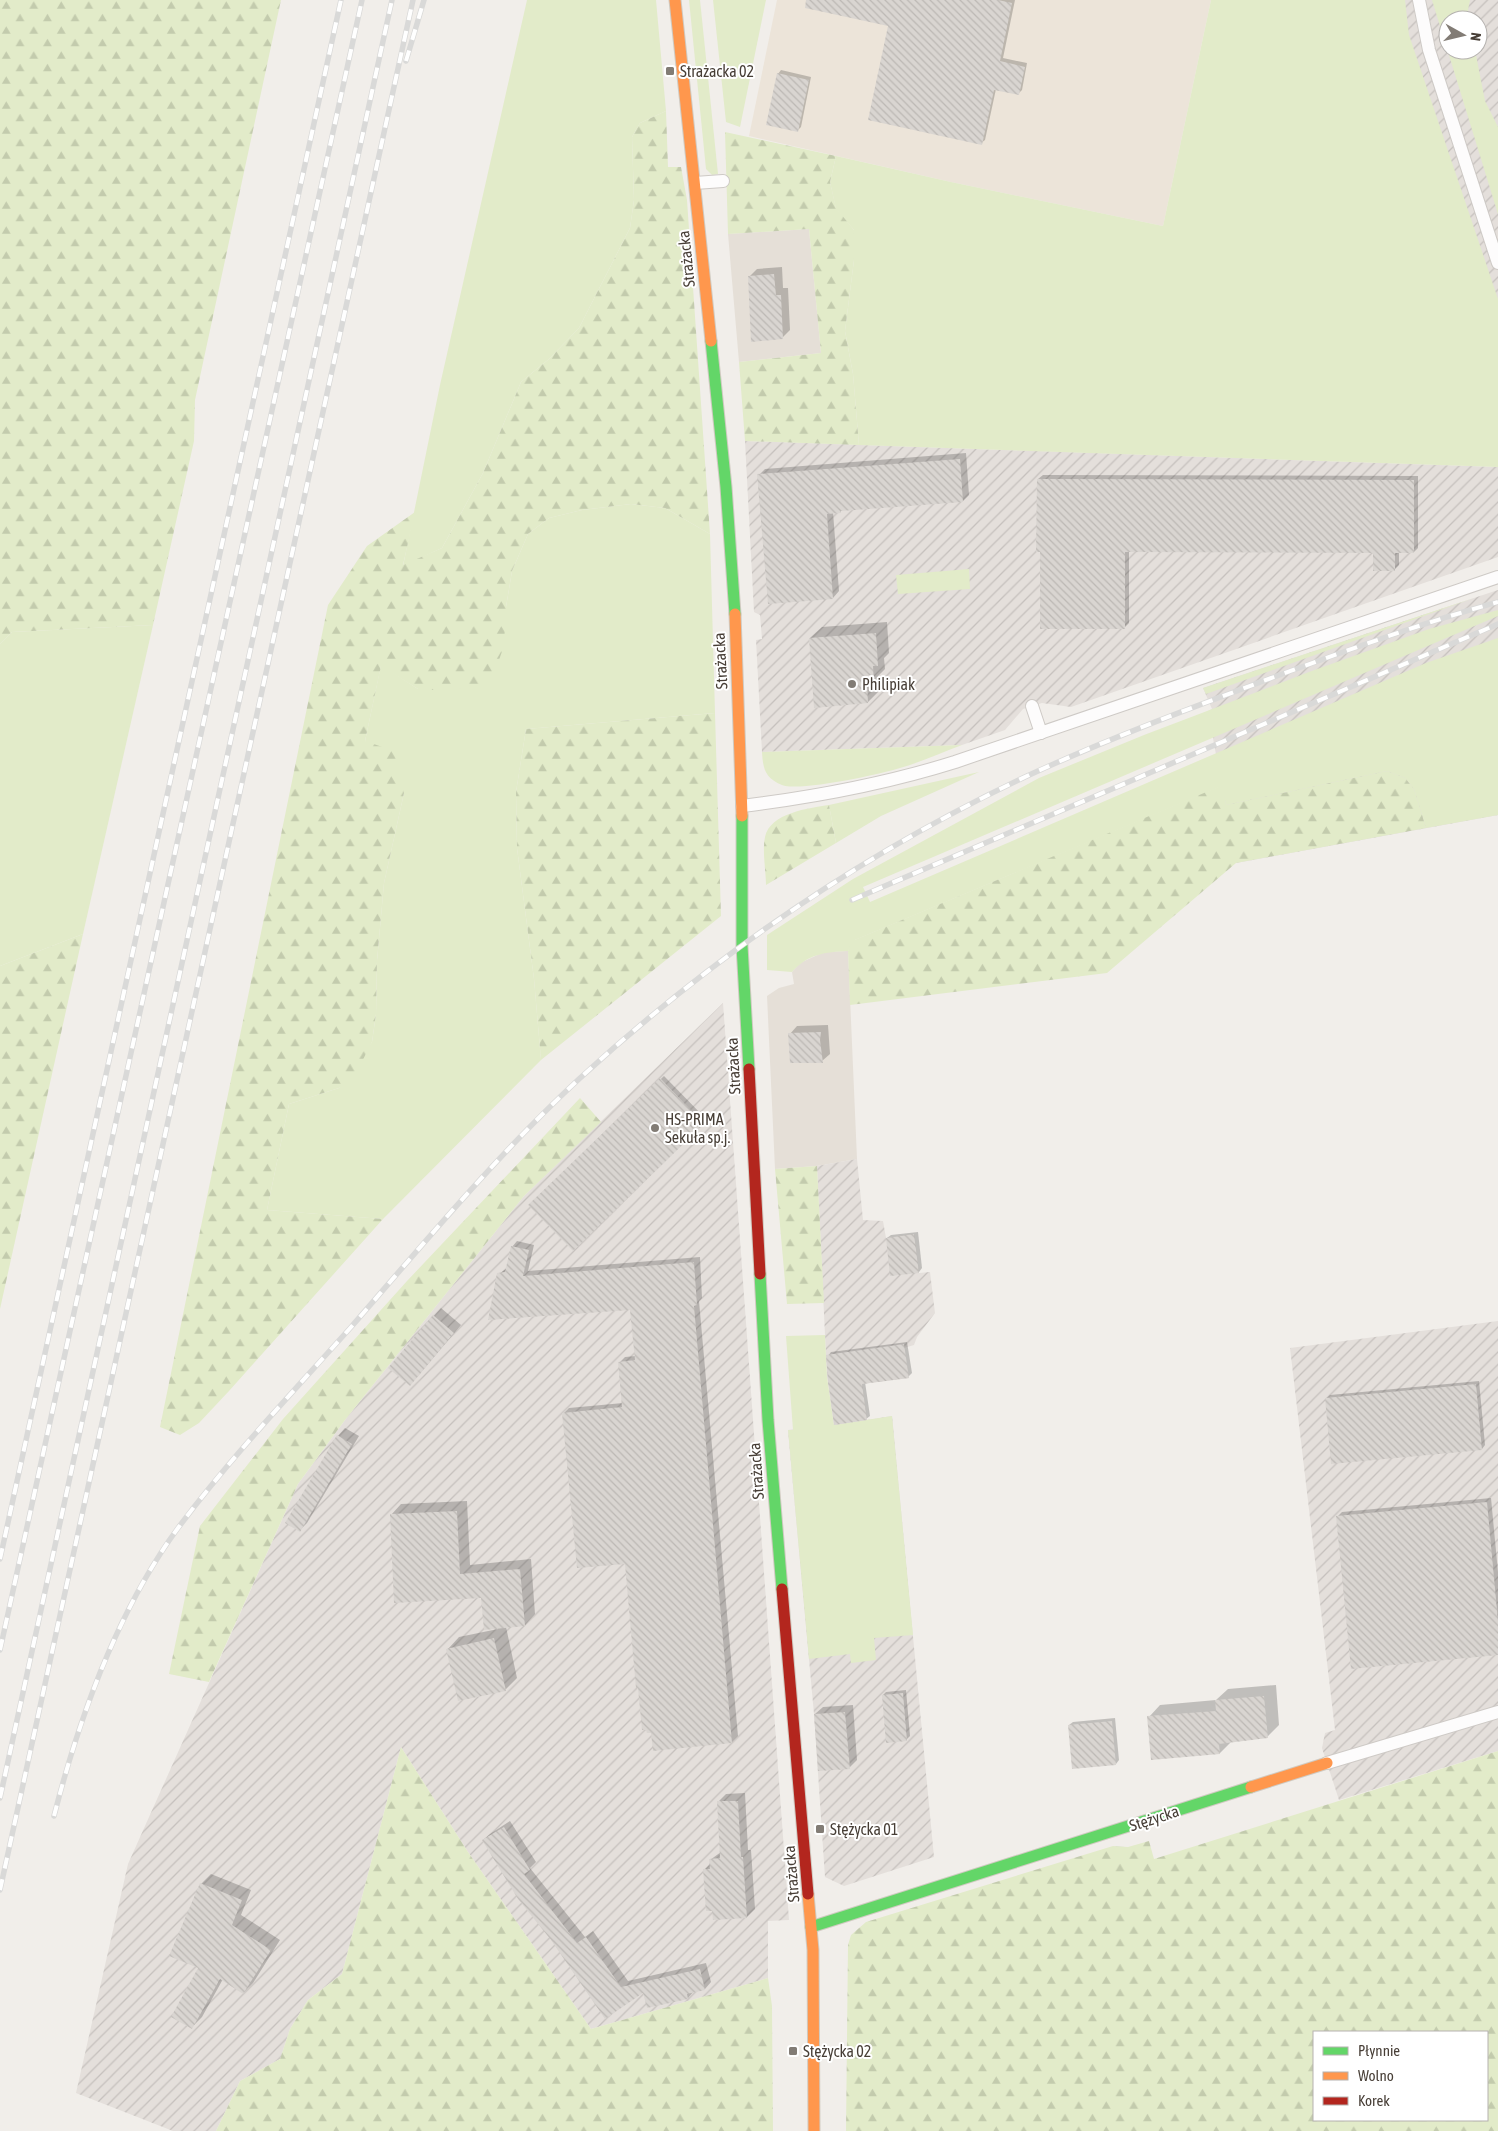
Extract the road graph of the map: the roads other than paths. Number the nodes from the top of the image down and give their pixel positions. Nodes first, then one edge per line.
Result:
1 (675, 0) edge
2 (1419, 0) edge
3 (723, 181) dead end
4 (695, 183) junction
5 (1498, 263) edge
6 (1498, 578) edge
7 (1032, 706) dead end
8 (1041, 733) junction
9 (742, 806) junction
10 (1498, 1712) edge
11 (1327, 1763) joint
12 (811, 1927) junction
13 (814, 2131) edge

1 - 4 main road, Strażacka
2 - 5 lane
3 - 4 lane
4 - 9 main road, Strażacka
6 - 8 lane
7 - 8 lane
8 - 9 lane
9 - 12 main road, Strażacka
10 - 11 lane, Stężycka
11 - 12 main road, Stężycka
12 - 13 main road, Strażacka

